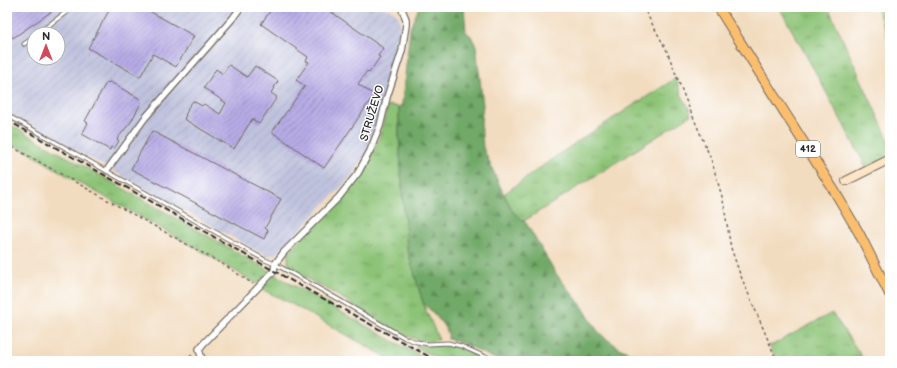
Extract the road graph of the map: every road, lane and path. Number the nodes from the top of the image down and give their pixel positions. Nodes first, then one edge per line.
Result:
1 (73, 7) edge
2 (241, 7) edge
3 (401, 7) edge
4 (643, 7) edge
5 (718, 7) edge
6 (48, 26) edge
7 (7, 115) edge
8 (7, 144) edge
9 (890, 159) edge
10 (107, 170) junction
11 (846, 181) dead end
12 (275, 264) junction
13 (258, 287) junction
14 (890, 295) edge
15 (200, 350) junction
16 (185, 361) edge
17 (203, 361) edge
18 (495, 361) edge
19 (777, 361) edge

1 - 6 lane
2 - 10 street
3 - 12 street, STRUŽEVO
4 - 19 path
5 - 14 main road, 412
7 - 10 lane
8 - 13 path
9 - 11 street
10 - 12 lane
12 - 13 street, STRUŽEVO
12 - 18 lane
13 - 15 street, STRUŽEVO
15 - 16 path
15 - 17 street

